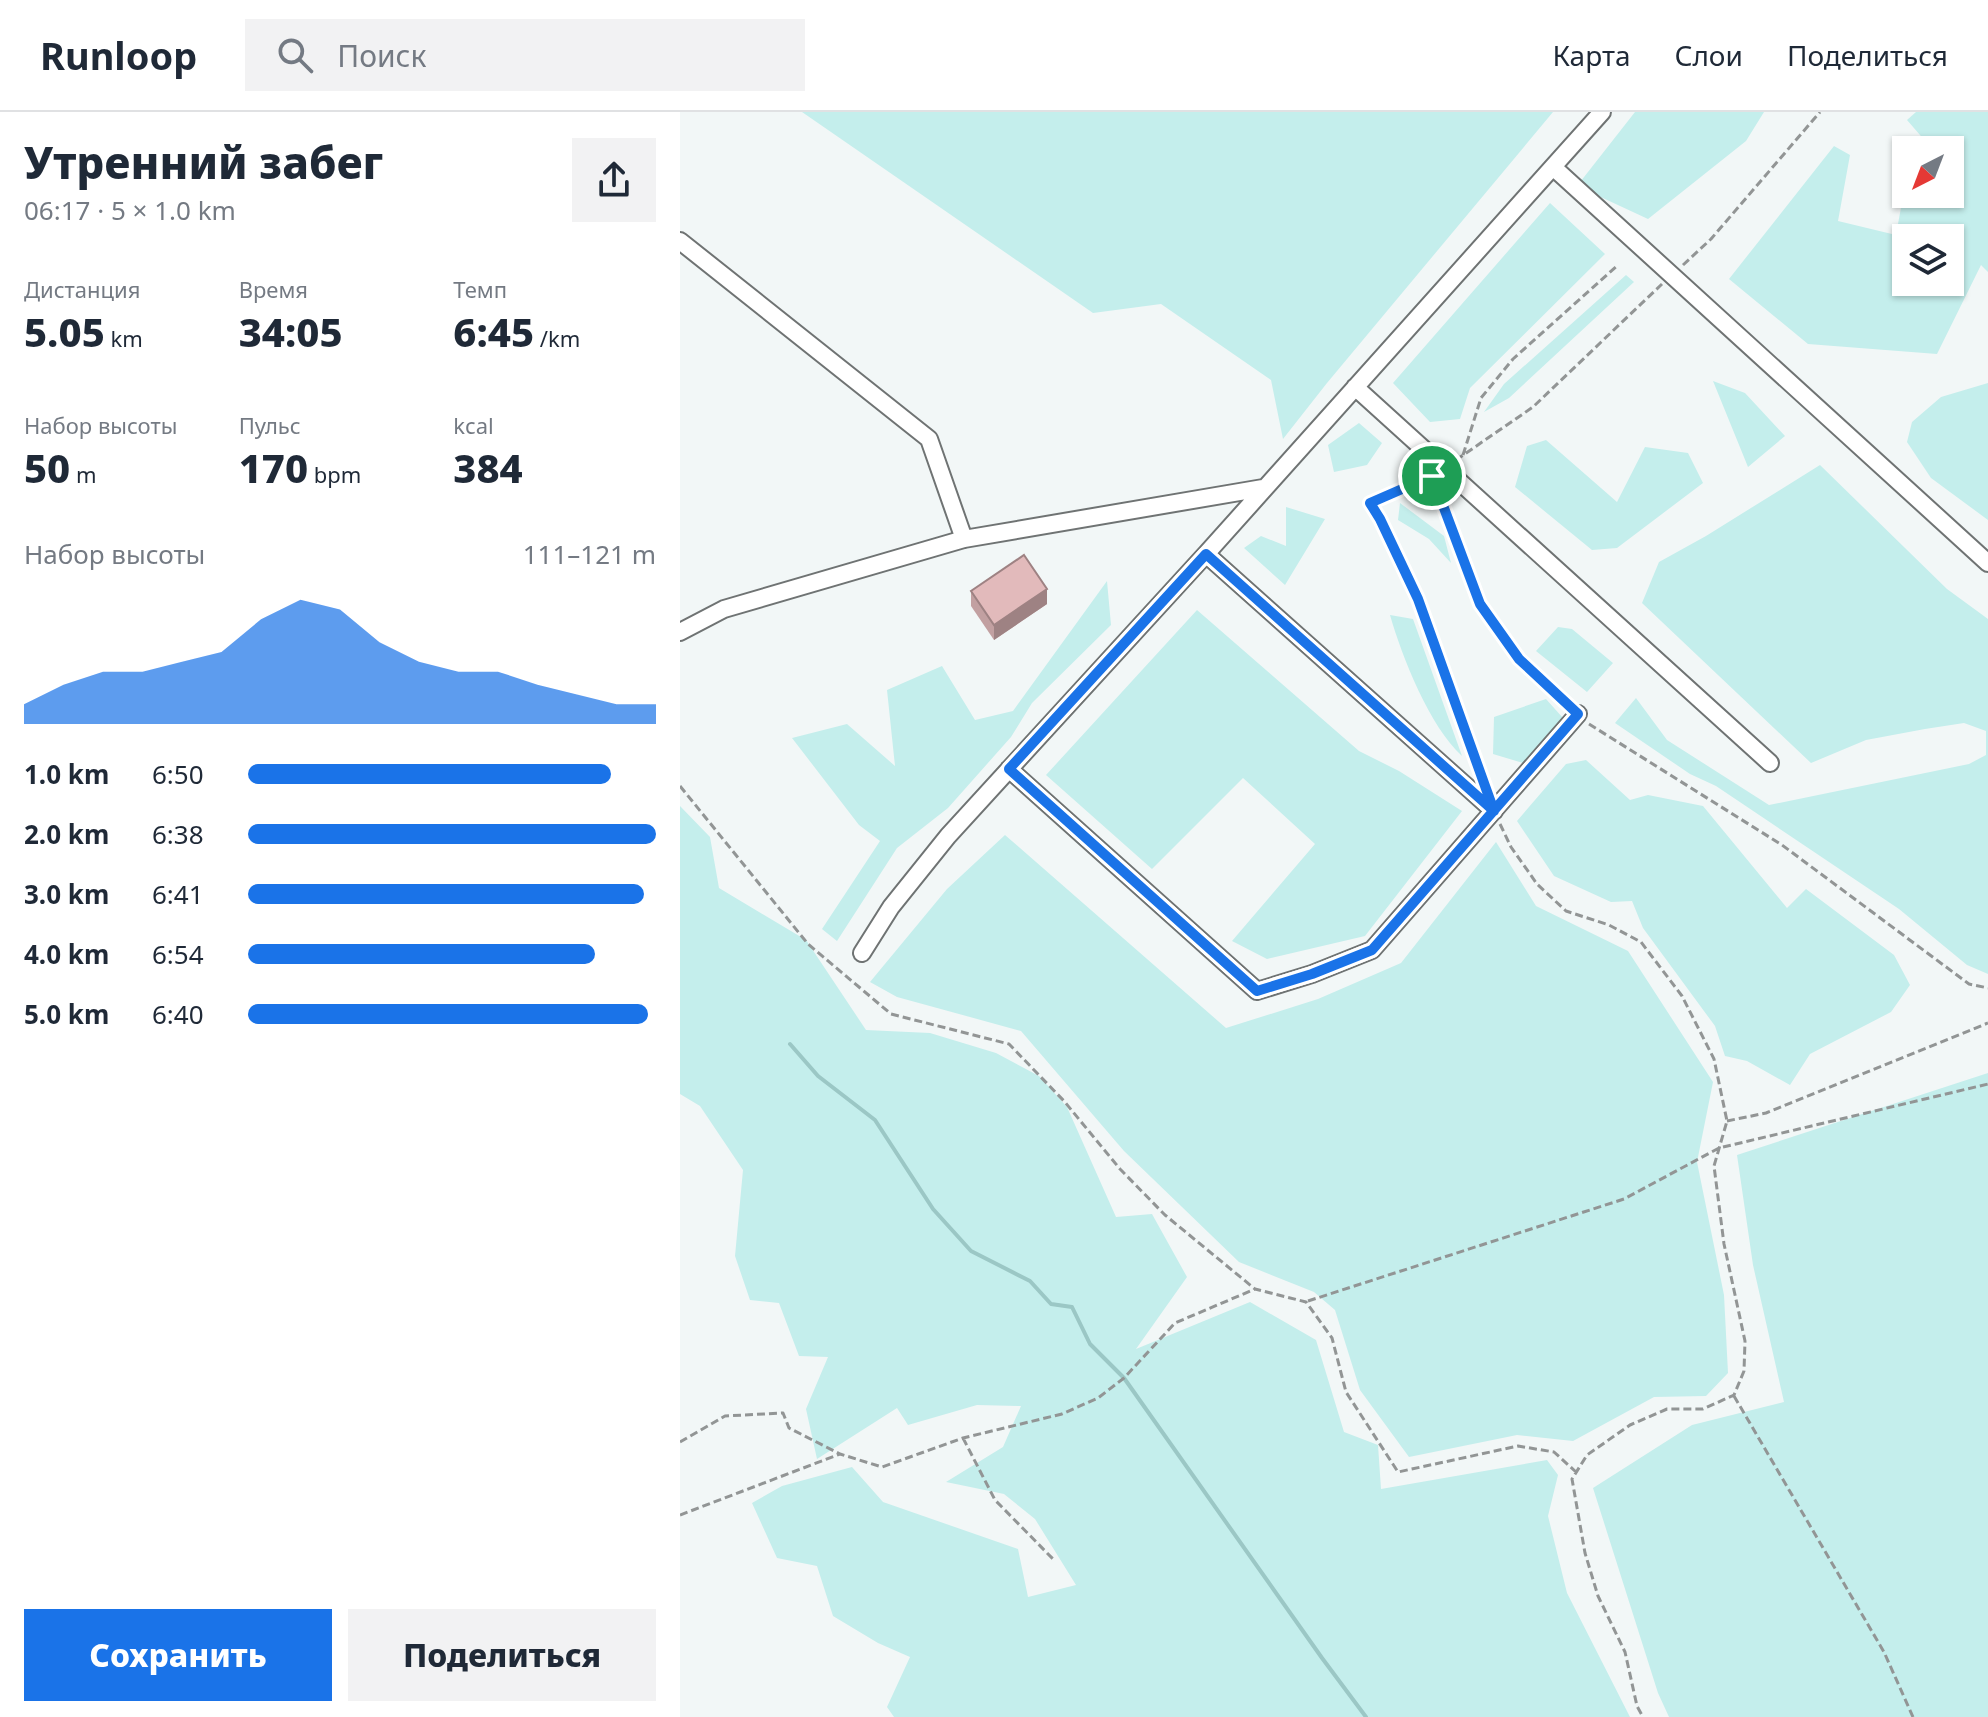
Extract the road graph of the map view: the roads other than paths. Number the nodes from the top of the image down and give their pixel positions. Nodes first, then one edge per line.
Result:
1 (1602, 112) edge
2 (1553, 167) junction
3 (680, 241) edge
4 (1355, 387) junction
5 (1263, 488) junction
6 (964, 539) junction
7 (1206, 554) junction
8 (1988, 563) edge
9 (680, 632) edge
10 (1578, 714) road end
11 (1770, 763) dead end
12 (1009, 769) junction
13 (1494, 811) junction
14 (862, 953) dead end

1 - 2 lane
2 - 4 lane
2 - 8 lane
3 - 6 lane
4 - 5 lane
4 - 11 lane
5 - 6 lane
5 - 7 lane
6 - 9 lane
7 - 12 lane
7 - 13 lane
10 - 13 lane
12 - 13 lane
12 - 14 lane

